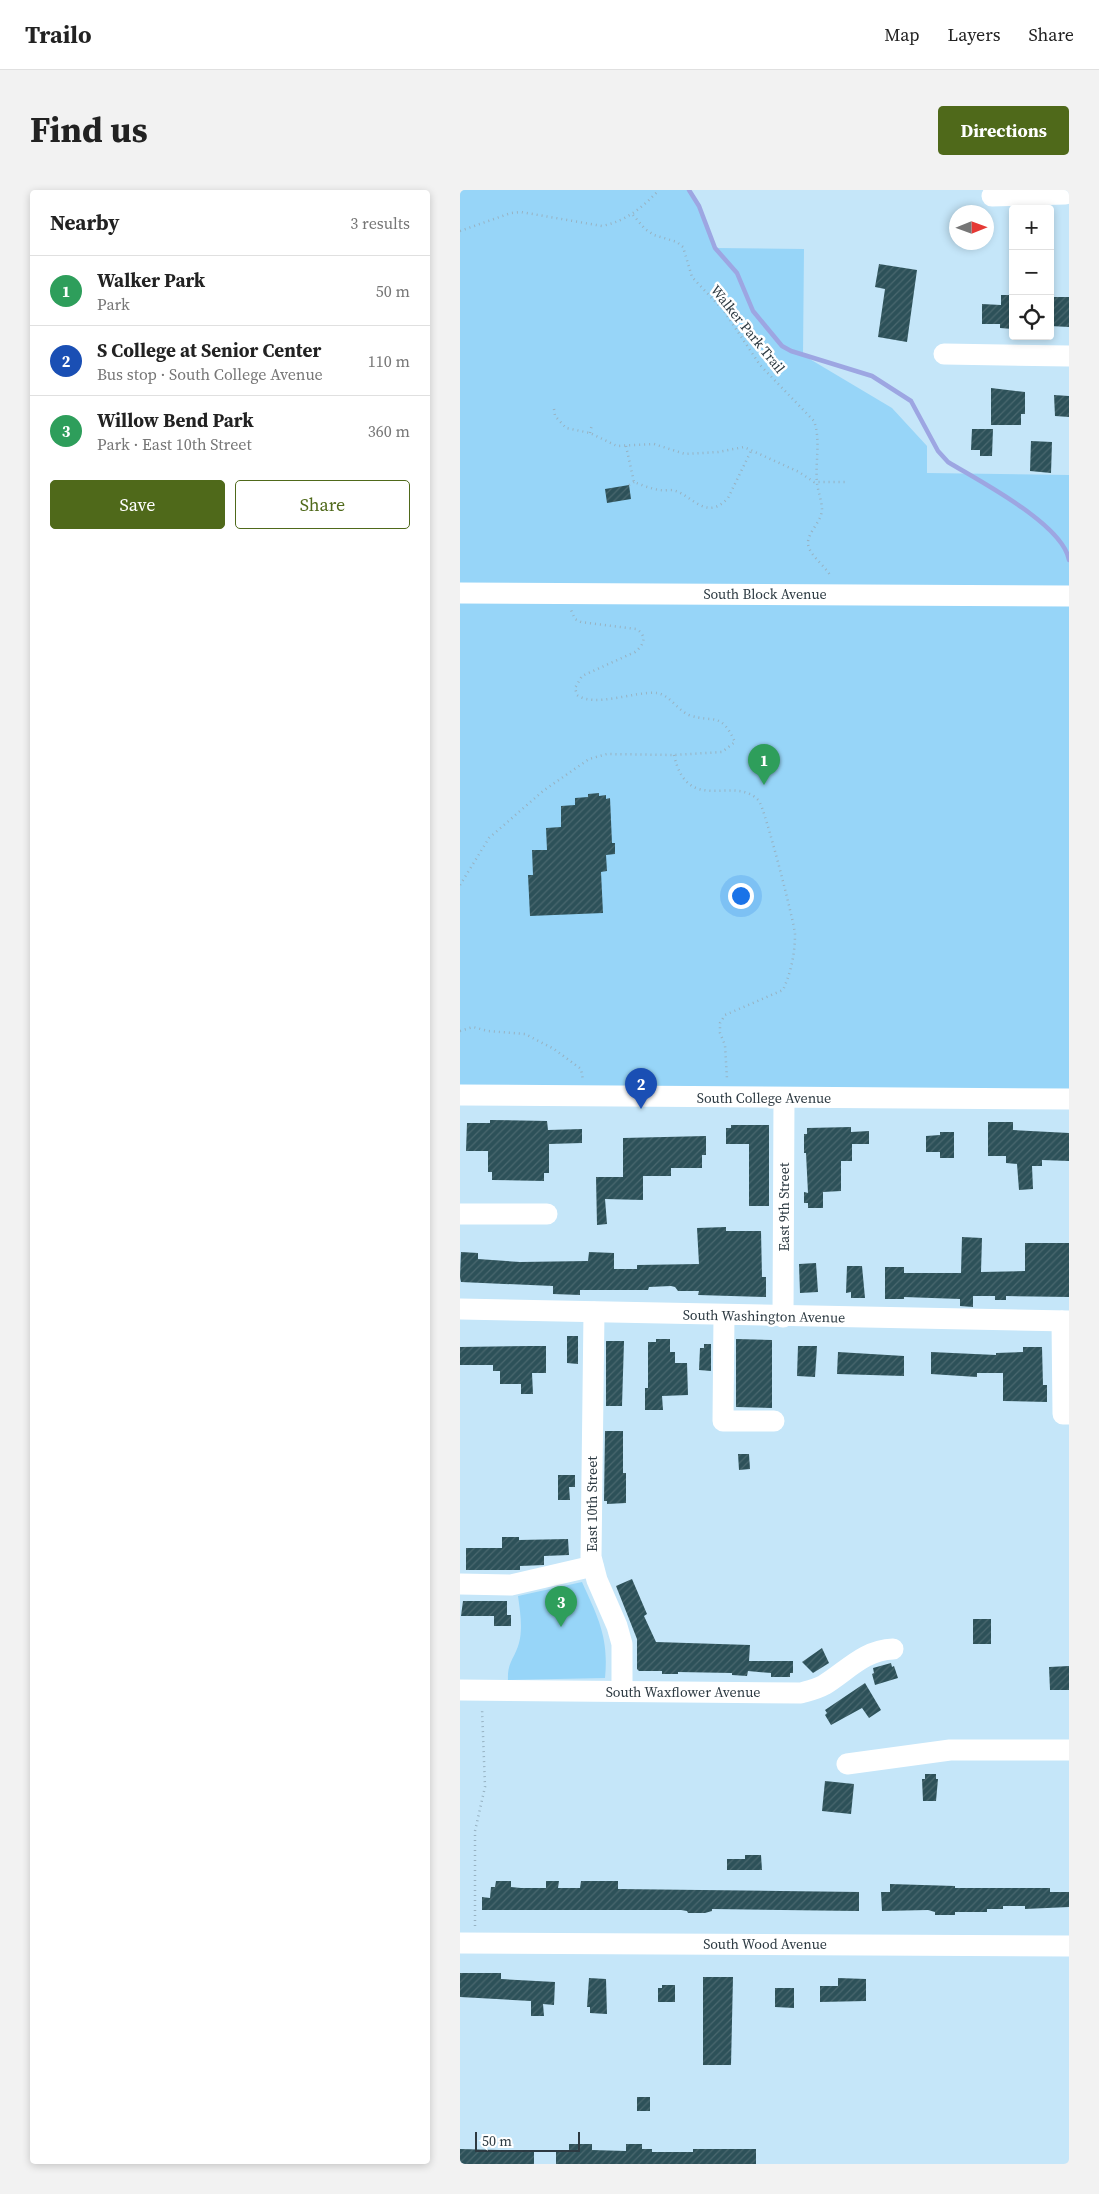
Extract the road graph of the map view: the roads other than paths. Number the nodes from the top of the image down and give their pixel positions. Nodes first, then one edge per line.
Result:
1 (1029, 192) edge
2 (1065, 194) dead end
3 (992, 196) dead end
4 (944, 354) dead end
5 (1069, 356) edge
6 (460, 593) edge
7 (1069, 596) edge
8 (460, 1095) edge
9 (784, 1098) junction
10 (1069, 1099) edge
11 (460, 1214) edge
12 (547, 1214) dead end
13 (460, 1308) edge
14 (594, 1312) junction
15 (724, 1315) junction
16 (783, 1317) junction
17 (1066, 1321) edge
18 (1069, 1414) edge
19 (774, 1421) dead end
20 (594, 1566) junction
21 (460, 1584) edge
22 (893, 1648) dead end
23 (470, 1690) edge
24 (622, 1691) junction
25 (1069, 1750) edge
26 (847, 1764) dead end
27 (467, 1943) edge
28 (1069, 1946) edge

1 - 2 street
1 - 3 street
4 - 5 street
6 - 7 street, South Block Avenue
8 - 9 street, South College Avenue
9 - 10 street, South College Avenue
9 - 16 street, East 9th Street
11 - 12 street
13 - 14 street, South Washington Avenue
14 - 15 street, South Washington Avenue
14 - 20 street, East 10th Street
15 - 16 street, South Washington Avenue
15 - 19 street
16 - 17 street, South Washington Avenue
17 - 18 street
20 - 21 street
20 - 24 street, East 10th Street
22 - 24 street, South Waxflower Avenue
23 - 24 street, South Waxflower Avenue
25 - 26 street
27 - 28 street, South Wood Avenue

